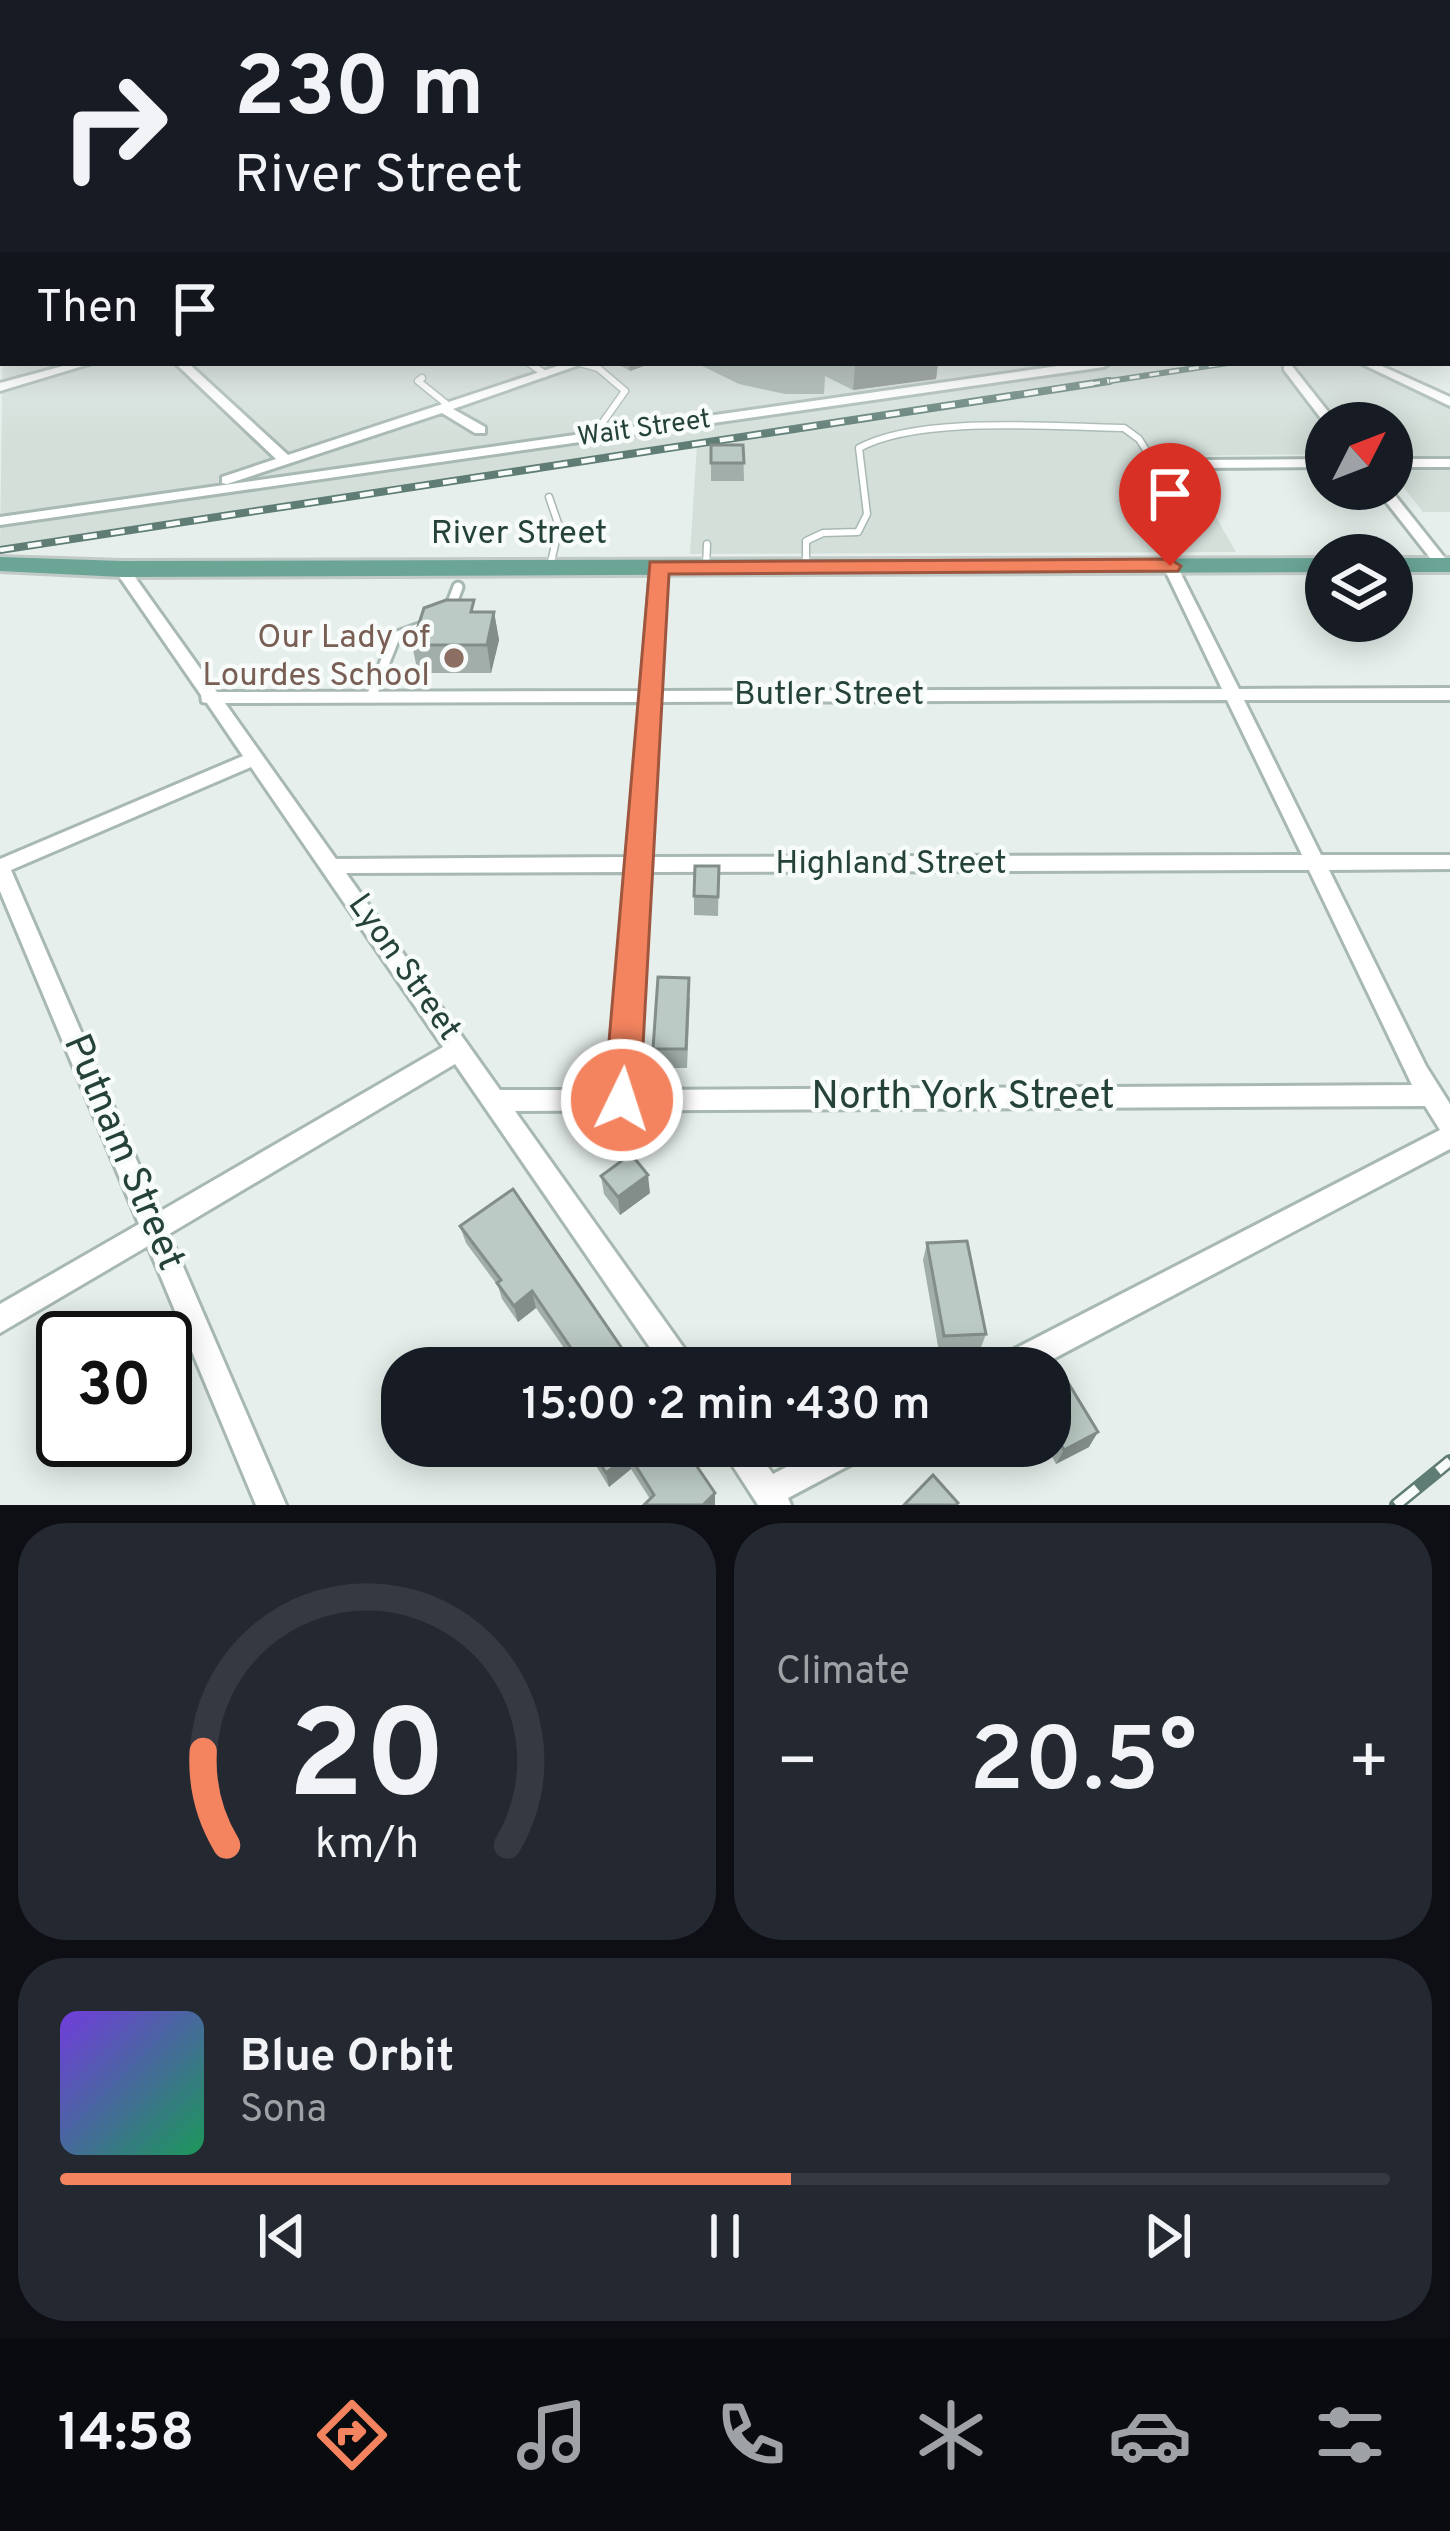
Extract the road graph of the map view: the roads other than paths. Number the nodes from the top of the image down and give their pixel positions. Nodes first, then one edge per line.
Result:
1 (76, 366) edge
2 (184, 366) edge
3 (533, 366) edge
4 (570, 366) edge
5 (590, 366) edge
6 (1083, 366) edge
7 (1372, 366) edge
8 (1288, 368) dead end
9 (545, 374) junction
10 (422, 378) dead end
11 (0, 387) edge
12 (833, 390) dead end
13 (850, 400) junction
14 (1315, 402) edge
15 (1450, 402) edge
16 (446, 407) junction
17 (480, 430) dead end
18 (593, 436) junction
19 (286, 461) junction
20 (1196, 464) joint
21 (1305, 464) edge
22 (1413, 464) edge
23 (1450, 464) edge
24 (183, 495) junction
25 (549, 497) dead end
26 (1400, 510) edge
27 (0, 521) edge
28 (0, 564) edge
29 (1413, 565) edge
30 (1446, 565) edge
31 (1170, 566) junction
32 (1305, 566) edge
33 (658, 567) junction
34 (806, 567) junction
35 (550, 568) junction
36 (122, 569) junction
37 (458, 587) dead end
38 (1233, 694) junction
39 (1450, 694) edge
40 (649, 696) junction
41 (371, 697) junction
42 (208, 698) junction
43 (255, 758) junction
44 (1315, 862) junction
45 (1450, 862) edge
46 (332, 866) junction
47 (638, 866) junction
48 (0, 867) edge
49 (460, 1049) junction
50 (1430, 1095) junction
51 (622, 1100) junction
52 (495, 1101) junction
53 (1450, 1125) edge
54 (1450, 1137) edge
55 (154, 1228) junction
56 (0, 1319) edge
57 (666, 1347) edge
58 (1047, 1347) edge
59 (750, 1467) edge
60 (823, 1467) edge
61 (772, 1499) edge
62 (272, 1505) edge

1 - 11 street
2 - 19 street
3 - 9 lane
4 - 9 street
5 - 18 lane
6 - 13 street, Wait Street
7 - 15 street
8 - 14 street
9 - 16 street
10 - 16 lane
12 - 13 street
13 - 18 street, Wait Street
16 - 17 street
16 - 19 street
18 - 24 street, Wait Street
19 - 24 street
20 - 21 street
20 - 34 lane
22 - 23 street
24 - 27 street
25 - 35 lane
26 - 30 street
28 - 36 main road, River Street
29 - 30 main road
31 - 32 main road, River Street
31 - 34 main road, River Street
31 - 38 street
33 - 34 main road, River Street
33 - 35 main road, River Street
33 - 40 street
35 - 36 main road, River Street
36 - 42 street, Lyon Street
37 - 41 lane
38 - 39 street, Butler Street
38 - 40 street, Butler Street
38 - 44 street
40 - 41 street, Butler Street
40 - 47 street
41 - 42 street, Butler Street
42 - 43 street, Lyon Street
43 - 46 street, Lyon Street
43 - 48 street
44 - 45 street, Highland Street
44 - 47 street, Highland Street
44 - 50 street
46 - 47 street, Highland Street
46 - 49 street, Lyon Street
47 - 51 street
48 - 55 street, Putnam Street
49 - 52 street, Lyon Street
49 - 55 street
50 - 51 street, North York Street
50 - 53 street
51 - 52 street, North York Street
52 - 57 street, Lyon Street
54 - 58 street
55 - 56 street
55 - 62 street, Putnam Street
59 - 61 street
60 - 61 street

